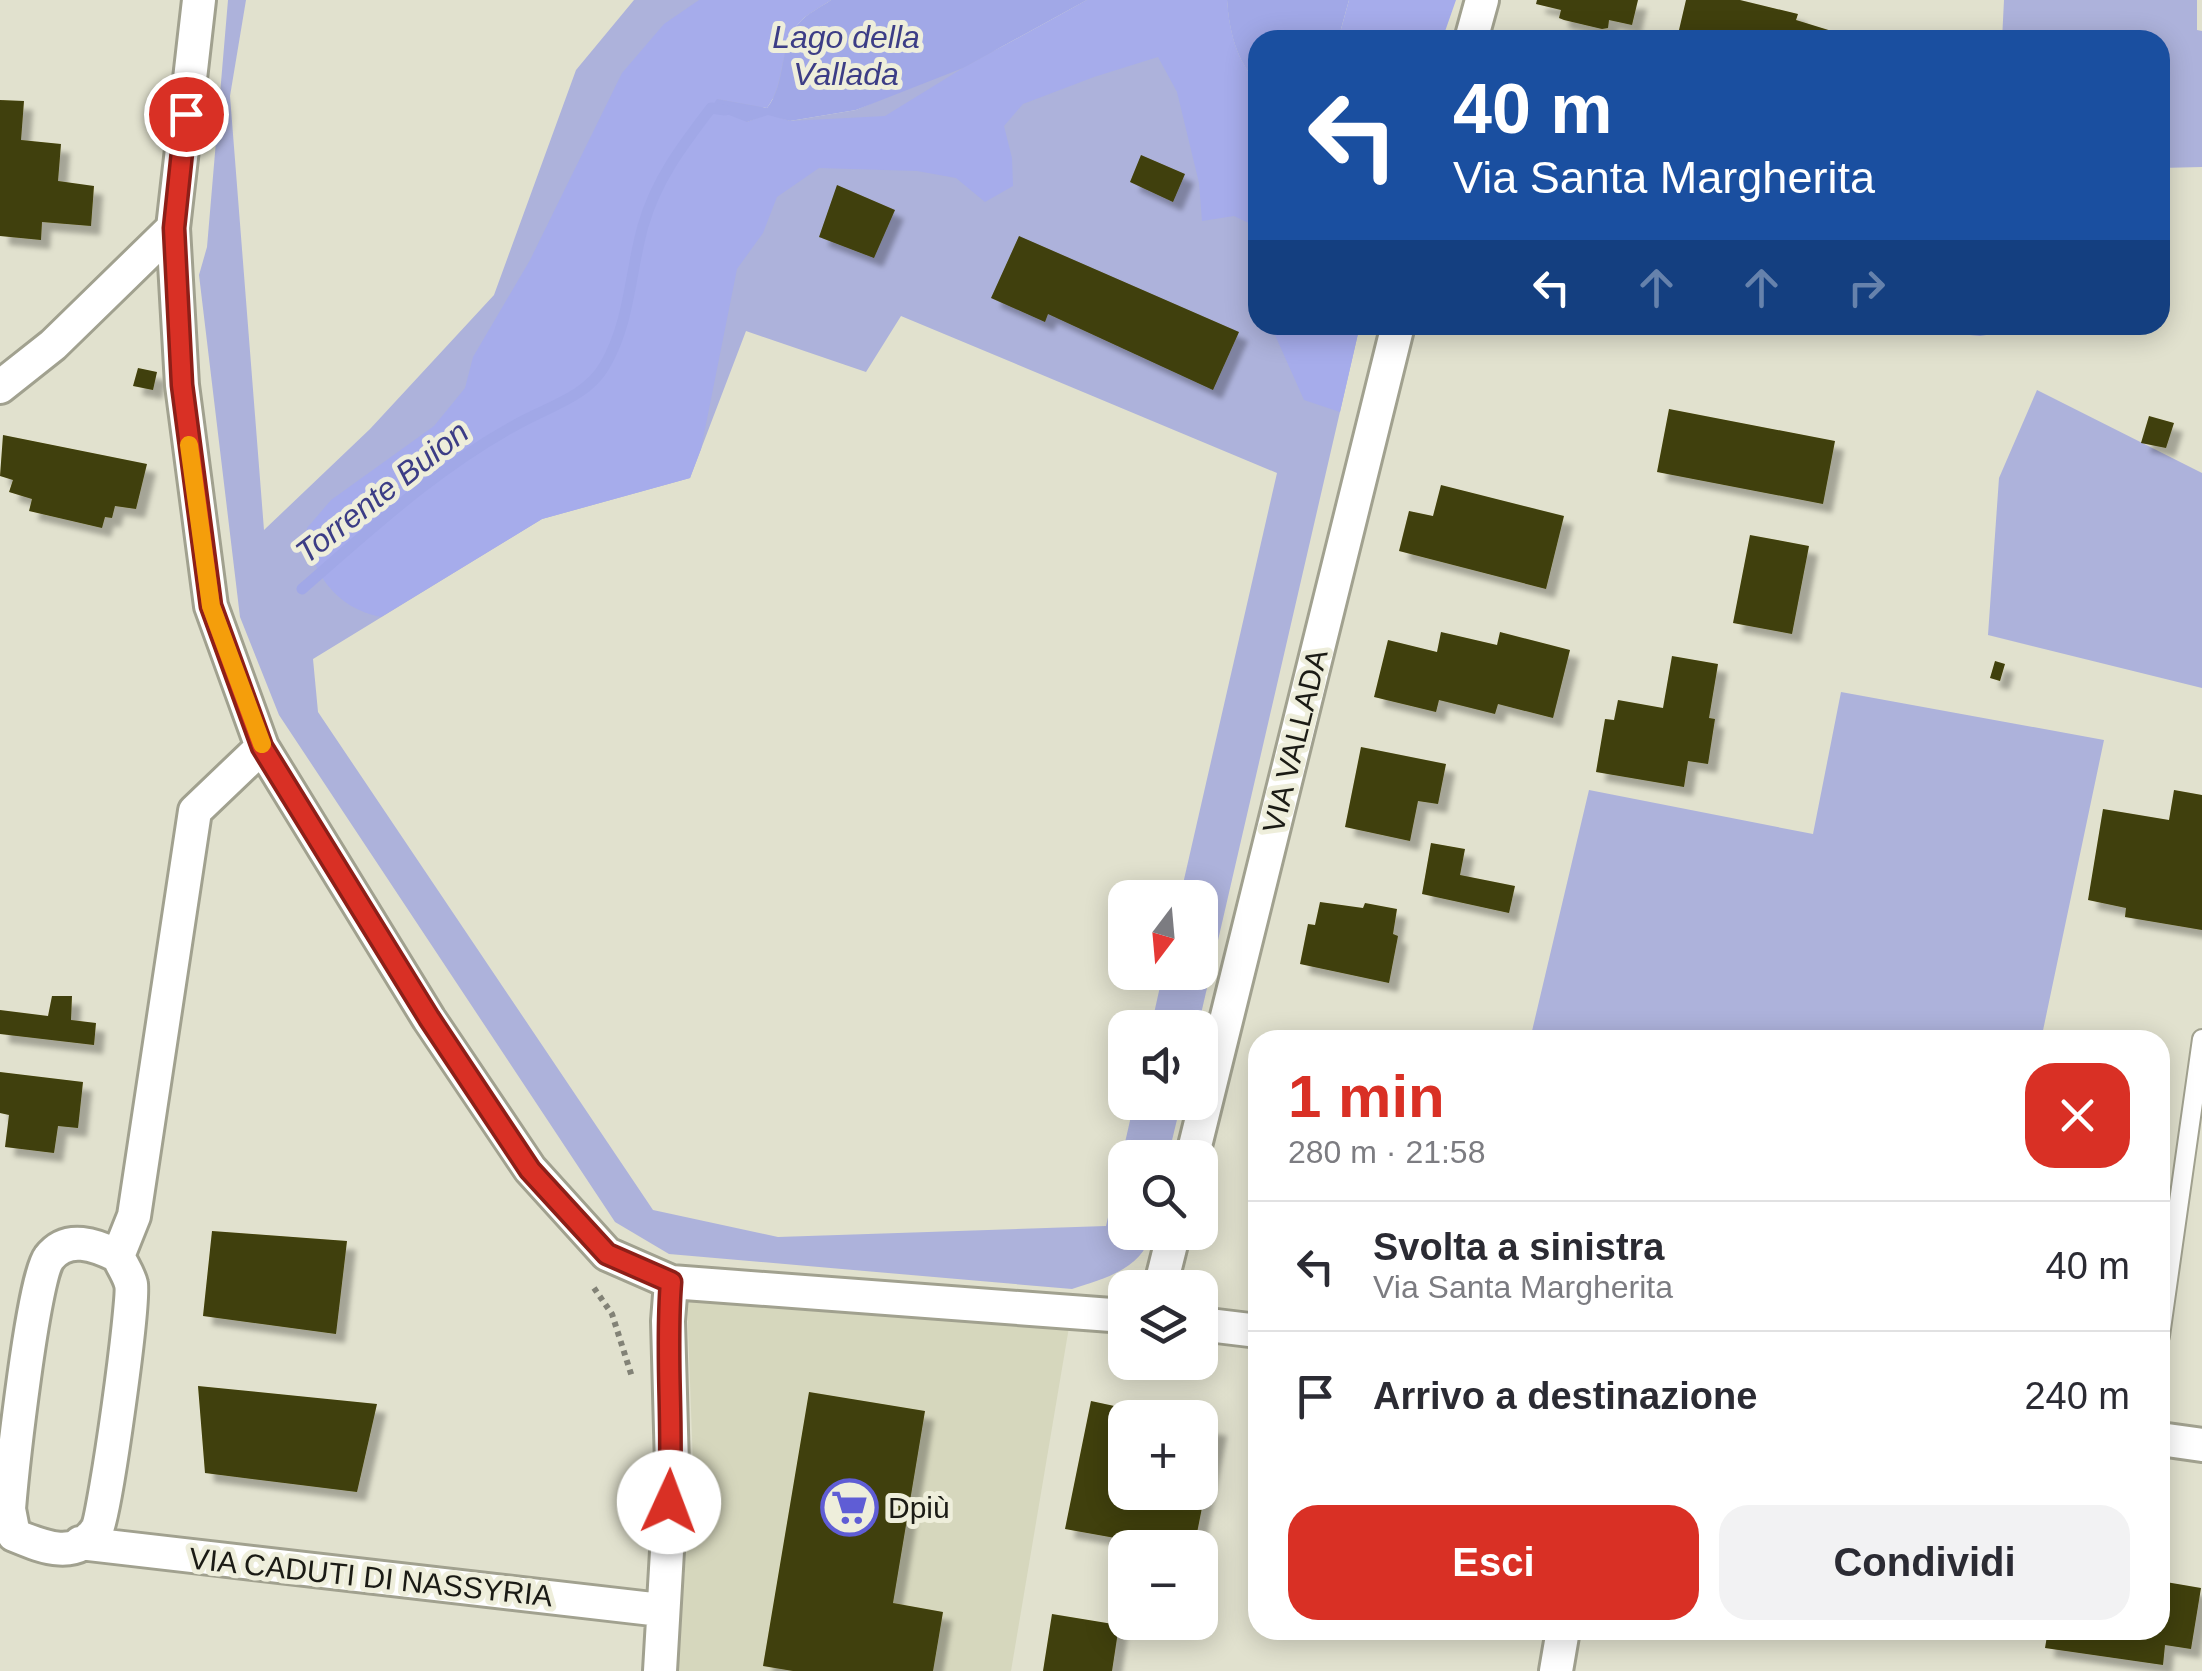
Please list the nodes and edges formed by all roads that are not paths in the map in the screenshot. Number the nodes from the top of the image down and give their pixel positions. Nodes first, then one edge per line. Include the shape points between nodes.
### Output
1 (200, 0) edge
2 (1482, 0) edge
3 (1474, 30) edge
4 (174, 228) junction
5 (1396, 335) edge
6 (0, 387) edge
7 (262, 747) junction
8 (2202, 1039) edge
9 (1196, 1140) edge
10 (118, 1256) junction
11 (2170, 1265) edge
12 (671, 1282) junction
13 (1108, 1315) edge
14 (1218, 1326) edge
15 (1248, 1330) edge
16 (2170, 1441) edge
17 (2202, 1445) edge
18 (80, 1543) junction
19 (661, 1610) junction
20 (1561, 1640) edge
21 (660, 1671) edge
22 (1556, 1671) edge

1 - 4 street
2 - 3 street
4 - 6 street
4 - 7 street via 182,385 211,606
5 - 9 street, VIA VALLADA
7 - 10 street via 195,810 134,1216
7 - 12 street via 530,1170 607,1254
8 - 11 lane
10 - 18 street via 132,1286 112,1450 97,1528
10 - 18 street, VIA CADUTI DI NASSYRIA via 95,1244 67,1244 48,1259 12,1474 14,1536 55,1551
12 - 13 street
12 - 19 street via 672,1466
14 - 15 street
16 - 17 street
18 - 19 street, VIA CADUTI DI NASSYRIA
19 - 21 street
20 - 22 street

